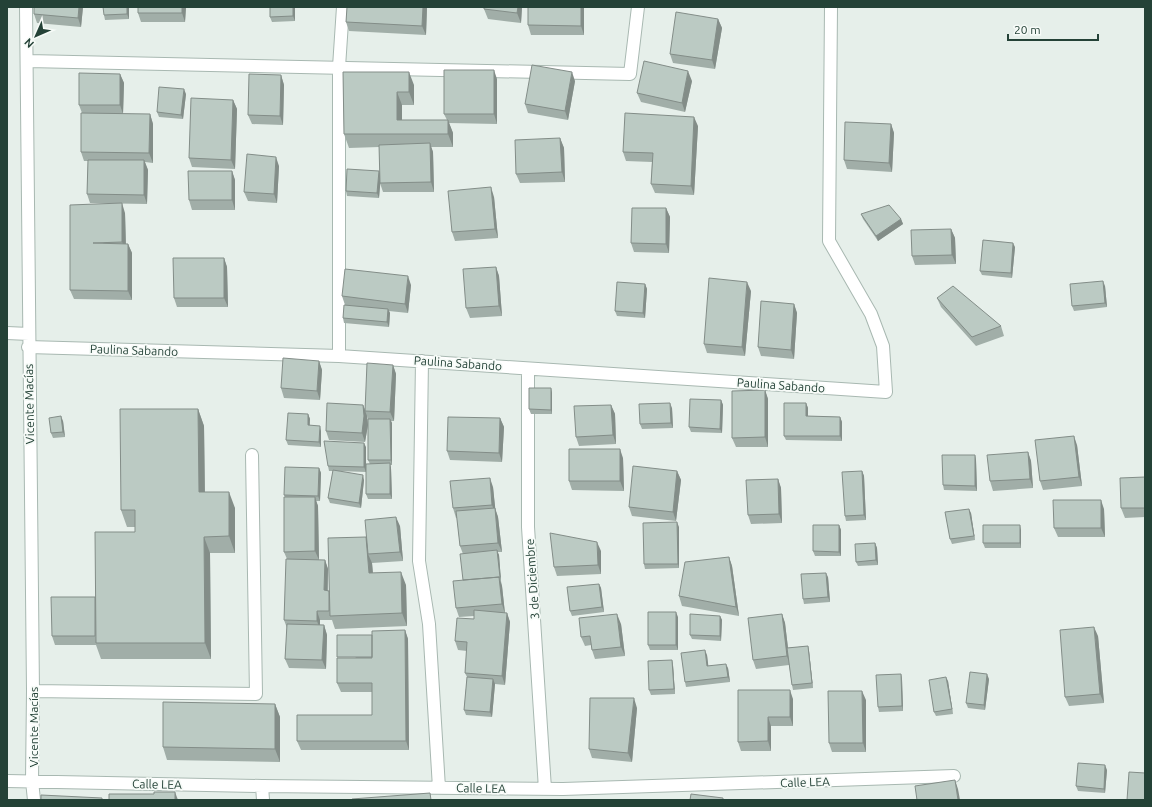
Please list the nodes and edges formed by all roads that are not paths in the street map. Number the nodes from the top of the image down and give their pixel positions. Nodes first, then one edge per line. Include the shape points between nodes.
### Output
1 (26, 7) edge
2 (343, 7) edge
3 (638, 7) edge
4 (831, 7) edge
5 (28, 61) junction
6 (339, 67) junction
7 (7, 333) edge
8 (30, 334) junction
9 (28, 347) junction
10 (339, 356) junction
11 (422, 361) junction
12 (528, 368) junction
13 (252, 455) dead end
14 (33, 691) junction
15 (954, 776) dead end
16 (7, 781) edge
17 (32, 781) junction
18 (262, 786) junction
19 (439, 788) junction
20 (545, 789) junction
21 (563, 794) edge
22 (34, 800) edge
23 (263, 800) edge

1 - 5 street, Vicente Macías
2 - 6 street
3 - 6 street via 630,74
4 - 12 street, Paulina Sabando via 829,241 871,314 883,346 886,392
5 - 6 street
5 - 8 street, Vicente Macías
6 - 10 street
7 - 8 street
8 - 9 street, Vicente Macías
9 - 10 street, Paulina Sabando
9 - 14 street, Vicente Macías
10 - 11 street, Paulina Sabando
11 - 12 street, Paulina Sabando
11 - 19 street via 419,561 429,624
12 - 20 street, 3 de Diciembre via 528,528
13 - 14 street via 256,694
14 - 17 street, Vicente Macías
15 - 21 street, Calle LEA
16 - 17 street, Calle LEA
17 - 18 street, Calle LEA
17 - 22 street, Vicente Macías
18 - 19 street, Calle LEA
18 - 23 street
19 - 20 street, Calle LEA
20 - 21 street, Calle LEA

